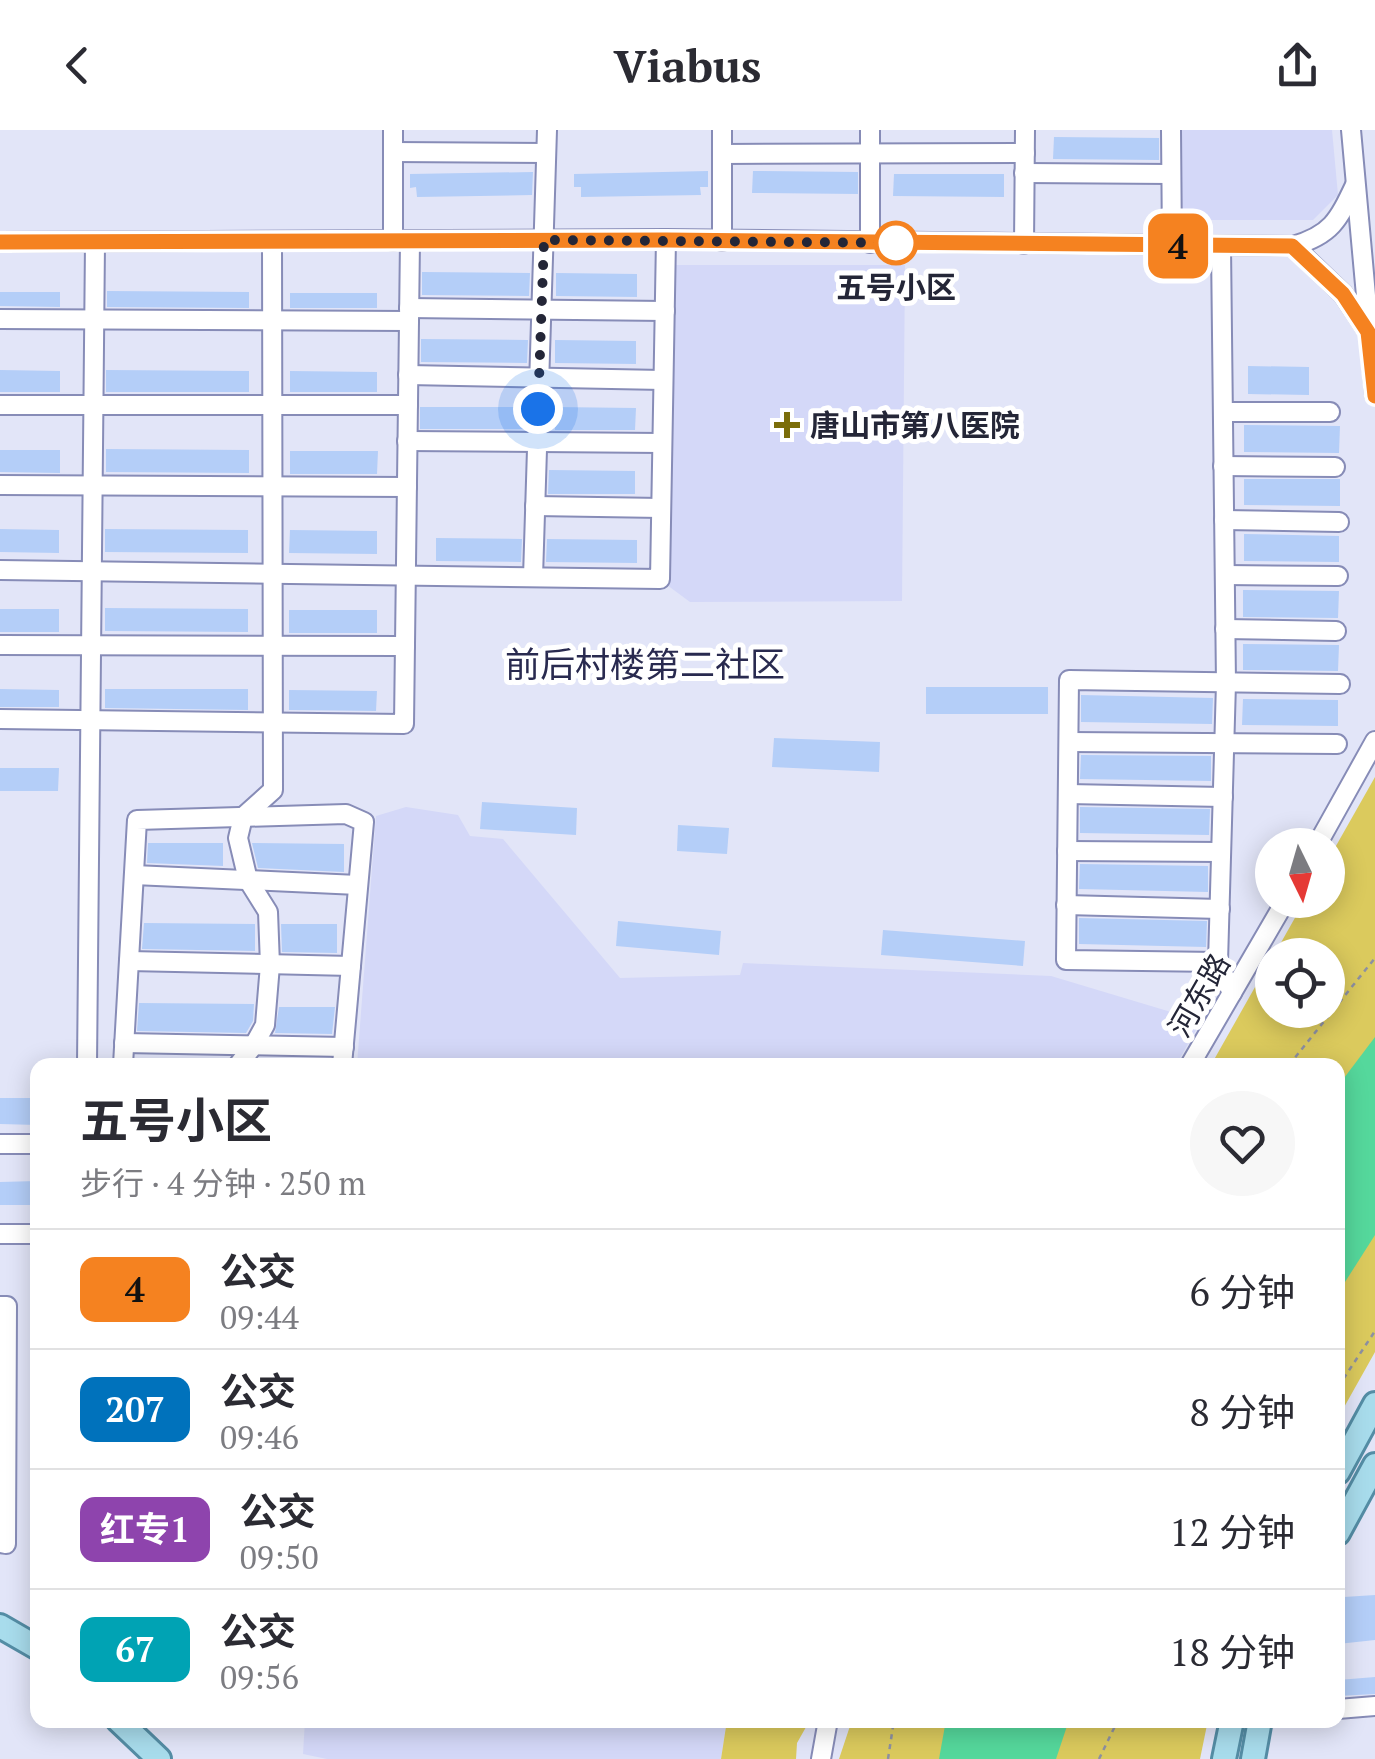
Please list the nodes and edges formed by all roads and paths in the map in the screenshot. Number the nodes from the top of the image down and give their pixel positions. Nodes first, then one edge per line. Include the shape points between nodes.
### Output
1 (393, 130) edge
2 (547, 130) edge
3 (722, 130) edge
4 (870, 130) edge
5 (1025, 130) edge
6 (1171, 130) edge
7 (1351, 130) edge
8 (393, 152) junction
9 (546, 152) junction
10 (1024, 152) junction
11 (722, 154) junction
12 (870, 154) junction
13 (1024, 173) junction
14 (1171, 174) junction
15 (1354, 185) junction
16 (544, 240) junction
17 (666, 240) junction
18 (401, 241) junction
19 (722, 241) junction
20 (0, 242) edge
21 (95, 242) junction
22 (272, 242) junction
23 (870, 243) junction
24 (1024, 244) junction
25 (1172, 246) junction
26 (1292, 246) junction
27 (1221, 247) junction
28 (542, 309) junction
29 (664, 311) junction
30 (409, 314) junction
31 (0, 319) edge
32 (94, 320) junction
33 (272, 320) junction
34 (1368, 332) junction
35 (408, 375) junction
36 (540, 377) junction
37 (663, 380) junction
38 (1375, 395) edge
39 (0, 405) edge
40 (94, 405) junction
41 (273, 405) junction
42 (408, 405) junction
43 (1223, 412) junction
44 (1330, 412) dead end
45 (538, 440) junction
46 (407, 441) junction
47 (662, 443) junction
48 (1223, 466) junction
49 (1335, 467) dead end
50 (0, 485) edge
51 (93, 486) junction
52 (273, 486) junction
53 (407, 487) junction
54 (535, 506) junction
55 (661, 508) junction
56 (1224, 520) junction
57 (1339, 522) dead end
58 (0, 570) edge
59 (92, 571) junction
60 (273, 573) junction
61 (406, 575) junction
62 (1224, 575) junction
63 (1338, 576) dead end
64 (533, 577) junction
65 (1225, 629) junction
66 (1336, 631) dead end
67 (0, 645) edge
68 (91, 645) junction
69 (273, 646) junction
70 (405, 646) junction
71 (1226, 683) junction
72 (1340, 684) dead end
73 (0, 719) edge
74 (90, 720) junction
75 (273, 722) junction
76 (1375, 741) edge
77 (1069, 742) junction
78 (1224, 743) junction
79 (1337, 744) dead end
80 (1068, 794) junction
81 (1223, 797) junction
82 (243, 816) junction
83 (1326, 828) edge
84 (1067, 851) junction
85 (1221, 852) junction
86 (134, 875) junction
87 (248, 880) junction
88 (358, 885) junction
89 (1066, 905) junction
90 (1220, 909) junction
91 (1275, 918) edge
92 (1375, 958) edge
93 (129, 961) junction
94 (1218, 962) junction
95 (270, 964) junction
96 (351, 966) junction
97 (1232, 992) junction
98 (124, 1043) junction
99 (254, 1045) junction
100 (343, 1056) edge
101 (87, 1058) edge
102 (123, 1058) edge
103 (244, 1058) edge
104 (1194, 1058) edge
105 (1295, 1058) edge
106 (0, 1144) edge
107 (30, 1144) edge
108 (0, 1234) edge
109 (30, 1234) edge
110 (0, 1306) edge
111 (1375, 1331) edge
112 (4, 1366) edge
113 (1345, 1376) edge
114 (1375, 1404) edge
115 (3, 1420) edge
116 (1345, 1459) edge
117 (1372, 1478) edge
118 (3, 1480) edge
119 (1345, 1522) edge
120 (0, 1544) edge
121 (0, 1626) edge
122 (30, 1643) edge
123 (1375, 1706) edge
124 (1345, 1709) edge
125 (126, 1728) edge
126 (826, 1728) edge
127 (893, 1728) edge
128 (1114, 1728) edge
129 (1230, 1728) edge
130 (1258, 1728) edge
131 (158, 1759) edge
132 (820, 1759) edge
133 (888, 1759) edge
134 (1099, 1759) edge
135 (1224, 1759) edge
136 (1252, 1759) edge

1 - 8 street
2 - 9 street
3 - 11 street
4 - 12 street
5 - 10 street
6 - 14 street
7 - 15 street
8 - 9 street
8 - 18 street
9 - 16 street
10 - 12 street
10 - 13 street
11 - 12 street
11 - 19 street
12 - 23 street
13 - 14 street
13 - 24 street
14 - 25 street
15 - 26 street via 1320,238
15 - 34 street
16 - 17 street
16 - 18 street
16 - 28 street
17 - 19 street
17 - 29 street
18 - 22 street
18 - 30 street
19 - 23 street
20 - 21 street
21 - 22 street
21 - 32 street
22 - 33 street
23 - 24 street
24 - 25 street
25 - 27 street
26 - 27 street
26 - 34 street via 1343,294
27 - 43 street
28 - 29 street
28 - 30 street
28 - 36 street
29 - 37 street
30 - 33 street
30 - 35 street
31 - 32 street
32 - 33 street
32 - 40 street
33 - 41 street
34 - 38 street
35 - 36 street
35 - 42 street
36 - 37 street
36 - 45 street
37 - 47 street
39 - 40 street
40 - 41 street
40 - 51 street
41 - 42 street
41 - 52 street
42 - 46 street
43 - 44 street
43 - 48 street
45 - 46 street
45 - 47 street
45 - 54 street
46 - 53 street
47 - 55 street
48 - 49 street
48 - 56 street
50 - 51 street
51 - 52 street
51 - 59 street
52 - 53 street
52 - 60 street
53 - 61 street
54 - 55 street
54 - 64 street
55 - 64 street via 660,580
56 - 57 street
56 - 62 street
58 - 59 street
59 - 60 street
59 - 68 street
60 - 61 street
60 - 69 street
61 - 64 street
61 - 70 street
62 - 63 street
62 - 65 street
65 - 66 street
65 - 71 street
67 - 68 street
68 - 69 street
68 - 74 street
69 - 70 street
69 - 75 street
70 - 75 street via 404,724
71 - 72 street
71 - 77 street via 1070,680
71 - 78 street
73 - 74 street
74 - 75 street
74 - 101 street
75 - 82 street via 274,790
76 - 83 street
77 - 78 street
77 - 80 street
78 - 79 street
78 - 81 street
80 - 81 street
80 - 84 street
81 - 85 street
82 - 86 street via 137,820
82 - 87 street via 238,838
82 - 88 street via 346,814 364,822
84 - 85 street
84 - 89 street
85 - 90 street
86 - 87 street
86 - 93 street
87 - 88 street
87 - 95 street via 268,912
88 - 96 street
89 - 90 street
89 - 94 street via 1066,960
90 - 94 street
91 - 97 street, 河东路
92 - 105 path
93 - 95 street
93 - 98 street
94 - 97 street
95 - 96 street
95 - 99 street via 265,1025
96 - 100 street
97 - 104 street, 河东路
98 - 99 street
98 - 102 street
99 - 100 street
99 - 103 street
106 - 107 street
108 - 109 street
110 - 112 street via 8,1306
111 - 113 path
112 - 115 street
114 - 116 main road
115 - 118 street
117 - 119 main road
118 - 120 street via 6,1544
121 - 122 main road
123 - 124 street
125 - 131 main road
126 - 132 street
127 - 133 path
128 - 134 path
129 - 135 main road
130 - 136 main road

